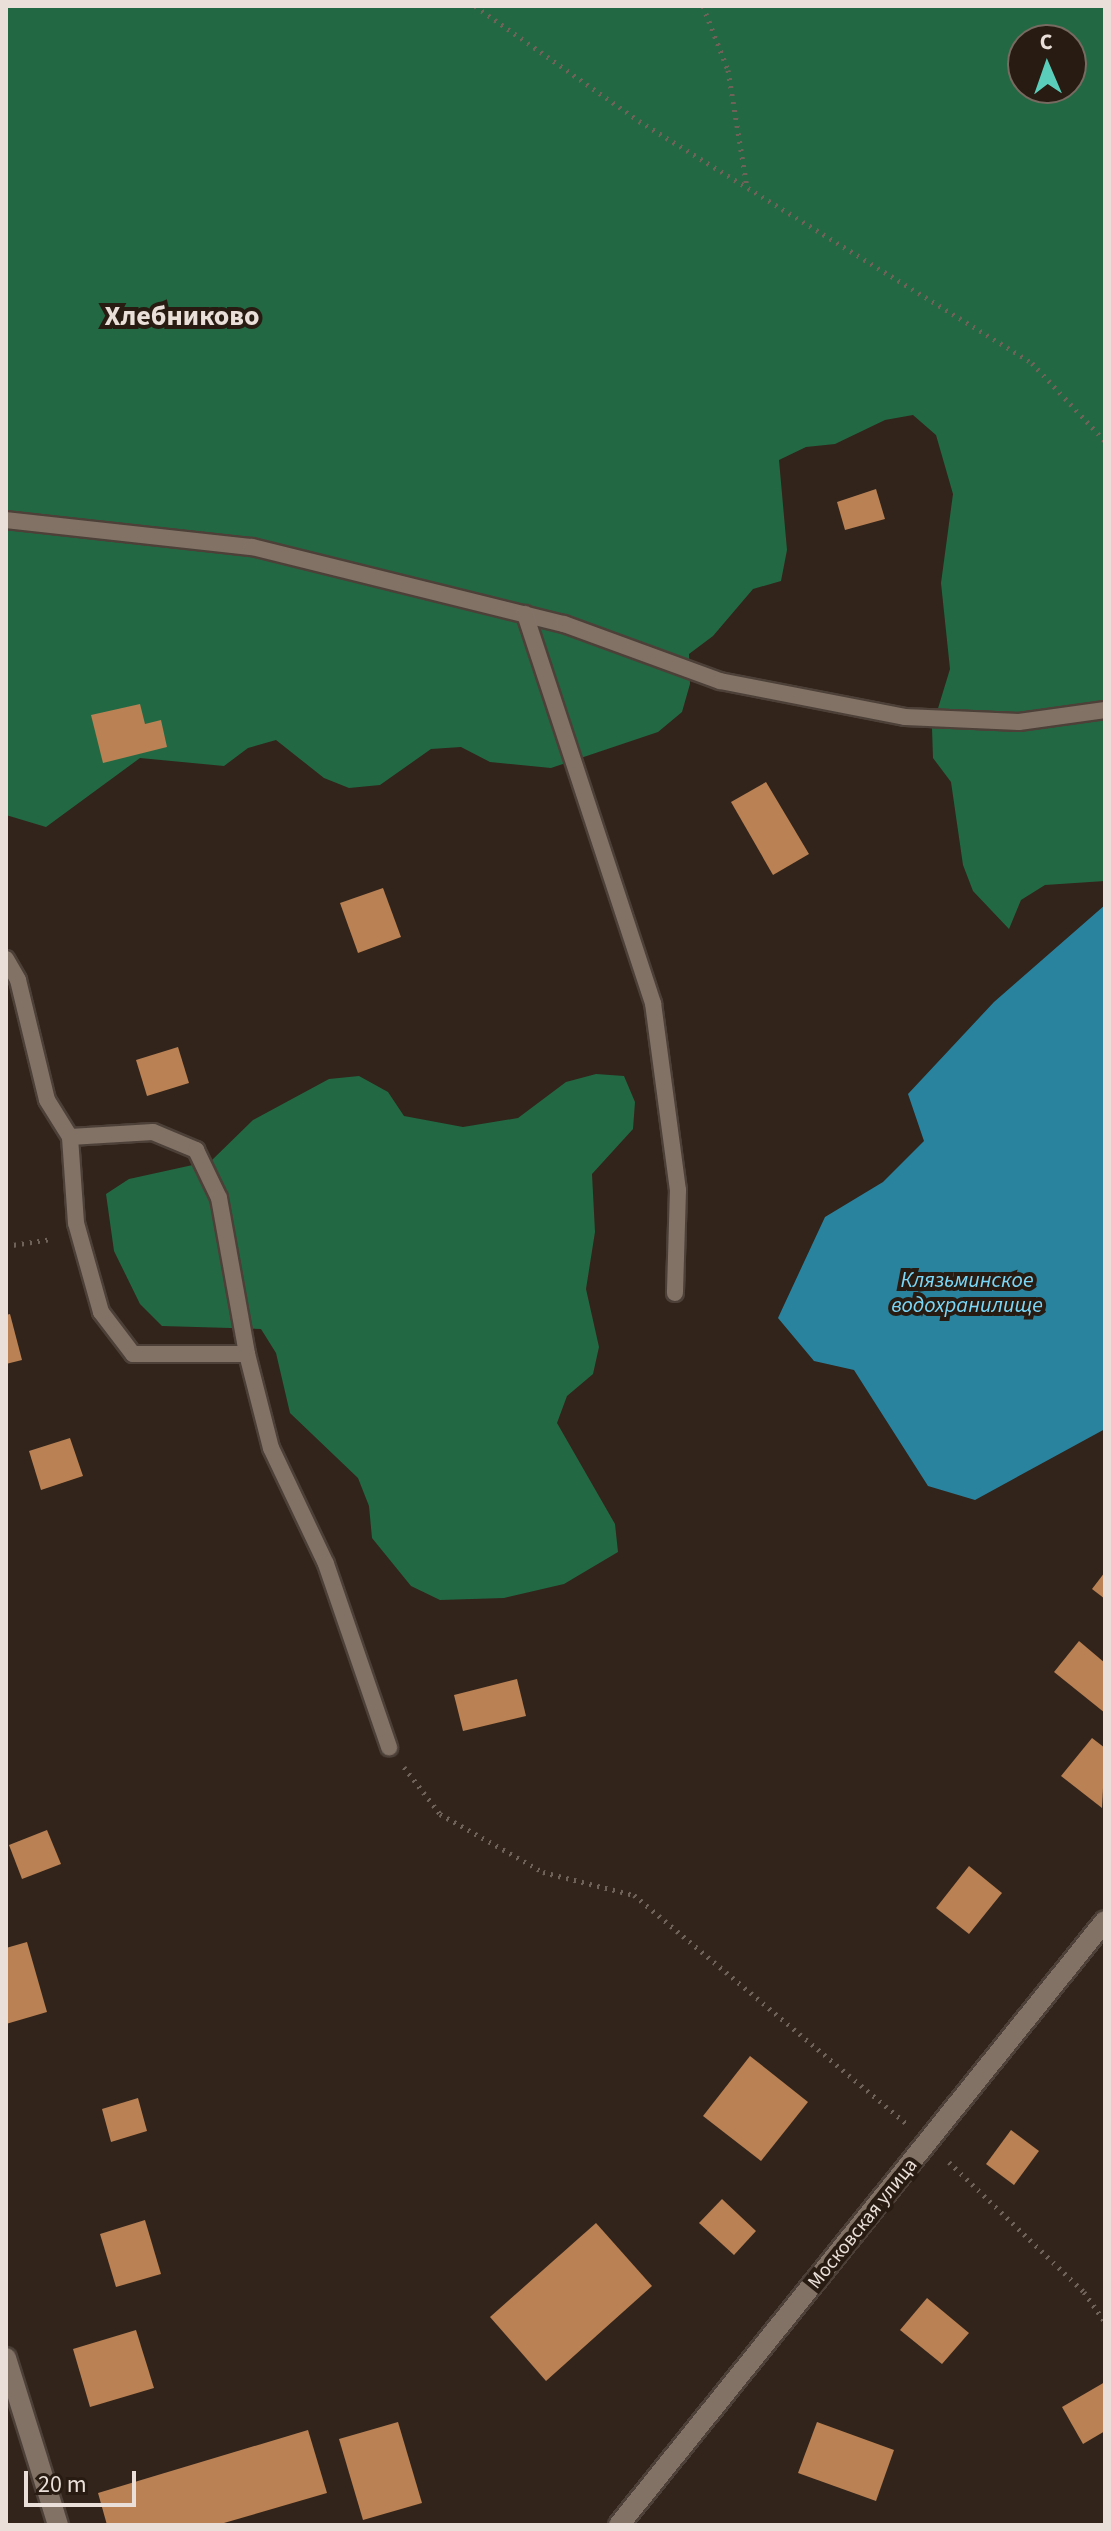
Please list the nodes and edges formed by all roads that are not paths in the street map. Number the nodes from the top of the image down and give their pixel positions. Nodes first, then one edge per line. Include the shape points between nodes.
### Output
1 (6, 520) edge
2 (525, 614) junction
3 (1105, 710) edge
4 (6, 959) edge
5 (70, 1137) junction
6 (675, 1293) dead end
7 (247, 1354) junction
8 (389, 1747) road end
9 (1105, 1921) edge
10 (6, 2358) edge
11 (58, 2525) edge
12 (619, 2525) edge

1 - 2 lane via 252,547
2 - 3 lane via 720,681 905,717 1019,722
2 - 6 lane via 653,1003 678,1190
4 - 5 lane via 18,980 47,1100
5 - 7 lane via 153,1132 196,1150 219,1198
5 - 7 lane via 79,1235 101,1312 133,1354
7 - 8 lane via 271,1448 326,1564
9 - 12 street, Московская улица
10 - 11 street

